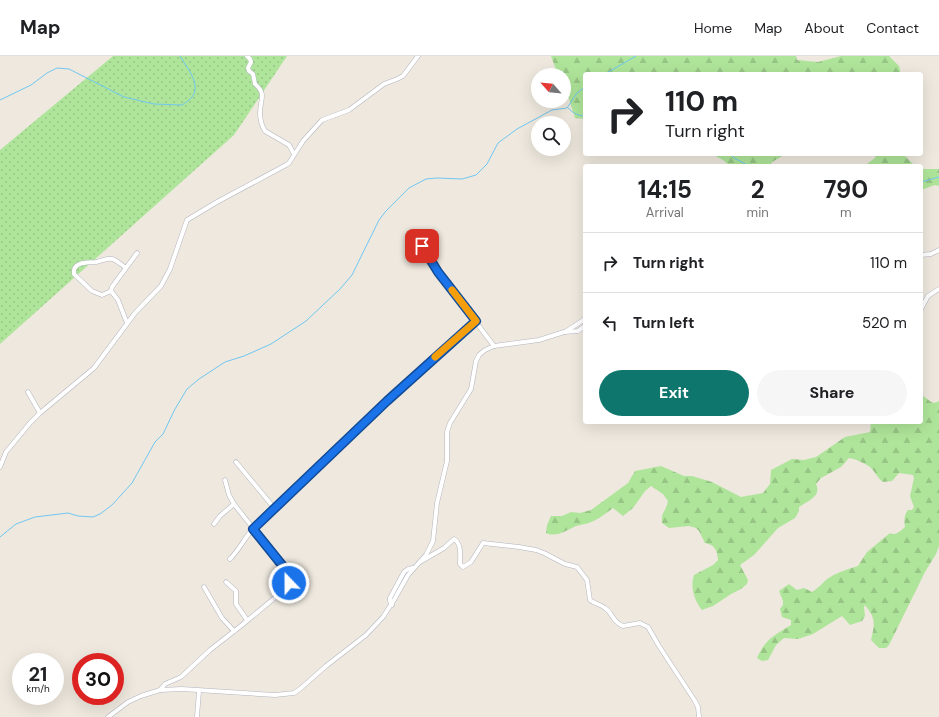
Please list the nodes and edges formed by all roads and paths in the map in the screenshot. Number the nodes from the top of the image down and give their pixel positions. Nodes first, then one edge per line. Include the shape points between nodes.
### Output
1 (247, 56) edge
2 (418, 56) edge
3 (294, 154) junction
4 (422, 246) dead end
5 (939, 250) edge
6 (137, 253) dead end
7 (923, 255) edge
8 (125, 267) junction
9 (939, 289) edge
10 (111, 291) junction
11 (923, 305) edge
12 (583, 320) edge
13 (476, 321) junction
14 (127, 323) junction
15 (583, 327) edge
16 (564, 332) junction
17 (494, 346) junction
18 (28, 392) dead end
19 (40, 413) junction
20 (2, 455) edge
21 (236, 462) dead end
22 (0, 467) edge
23 (225, 480) dead end
24 (234, 504) junction
25 (275, 509) junction
26 (214, 524) dead end
27 (253, 529) junction
28 (230, 559) dead end
29 (418, 562) junction
30 (226, 582) dead end
31 (204, 587) dead end
32 (247, 620) junction
33 (234, 631) junction
34 (160, 690) junction
35 (199, 691) junction
36 (108, 717) edge
37 (197, 717) edge
38 (699, 717) edge

1 - 3 street via 251,62 249,72 253,74 255,84 263,95 260,117 265,131 289,145
2 - 3 street via 403,76 384,84 349,110 322,120
3 - 14 street via 286,165 187,220 167,277
4 - 13 street via 438,272
5 - 7 street
6 - 8 street
8 - 10 street
8 - 10 street via 110,259 81,263 74,268 74,274 92,291 102,295
9 - 11 street via 928,296
10 - 14 street via 118,300
12 - 16 street
13 - 17 street
13 - 25 street via 382,406
14 - 19 street via 94,368
15 - 16 street via 578,331
16 - 17 street via 539,340
17 - 29 street via 485,350 478,358 471,389 450,423 447,432 447,461 437,503 433,541 426,555
18 - 19 street
19 - 20 street
20 - 22 street
21 - 25 street
23 - 24 street
24 - 26 street
24 - 27 street
25 - 27 street
27 - 28 street
27 - 32 street via 290,575 290,579 283,591
29 - 35 street via 384,617 366,635 294,693
29 - 38 street via 444,548 454,539 460,546 460,564 463,567 471,562 483,543 536,550 577,567 587,580 590,600 605,608 614,620 623,626 640,623 648,627 695,701
30 - 32 street via 236,591 236,604
31 - 33 street via 222,618
32 - 33 street
33 - 34 street via 181,677 165,684
34 - 35 street
34 - 36 street via 128,702
35 - 37 street

